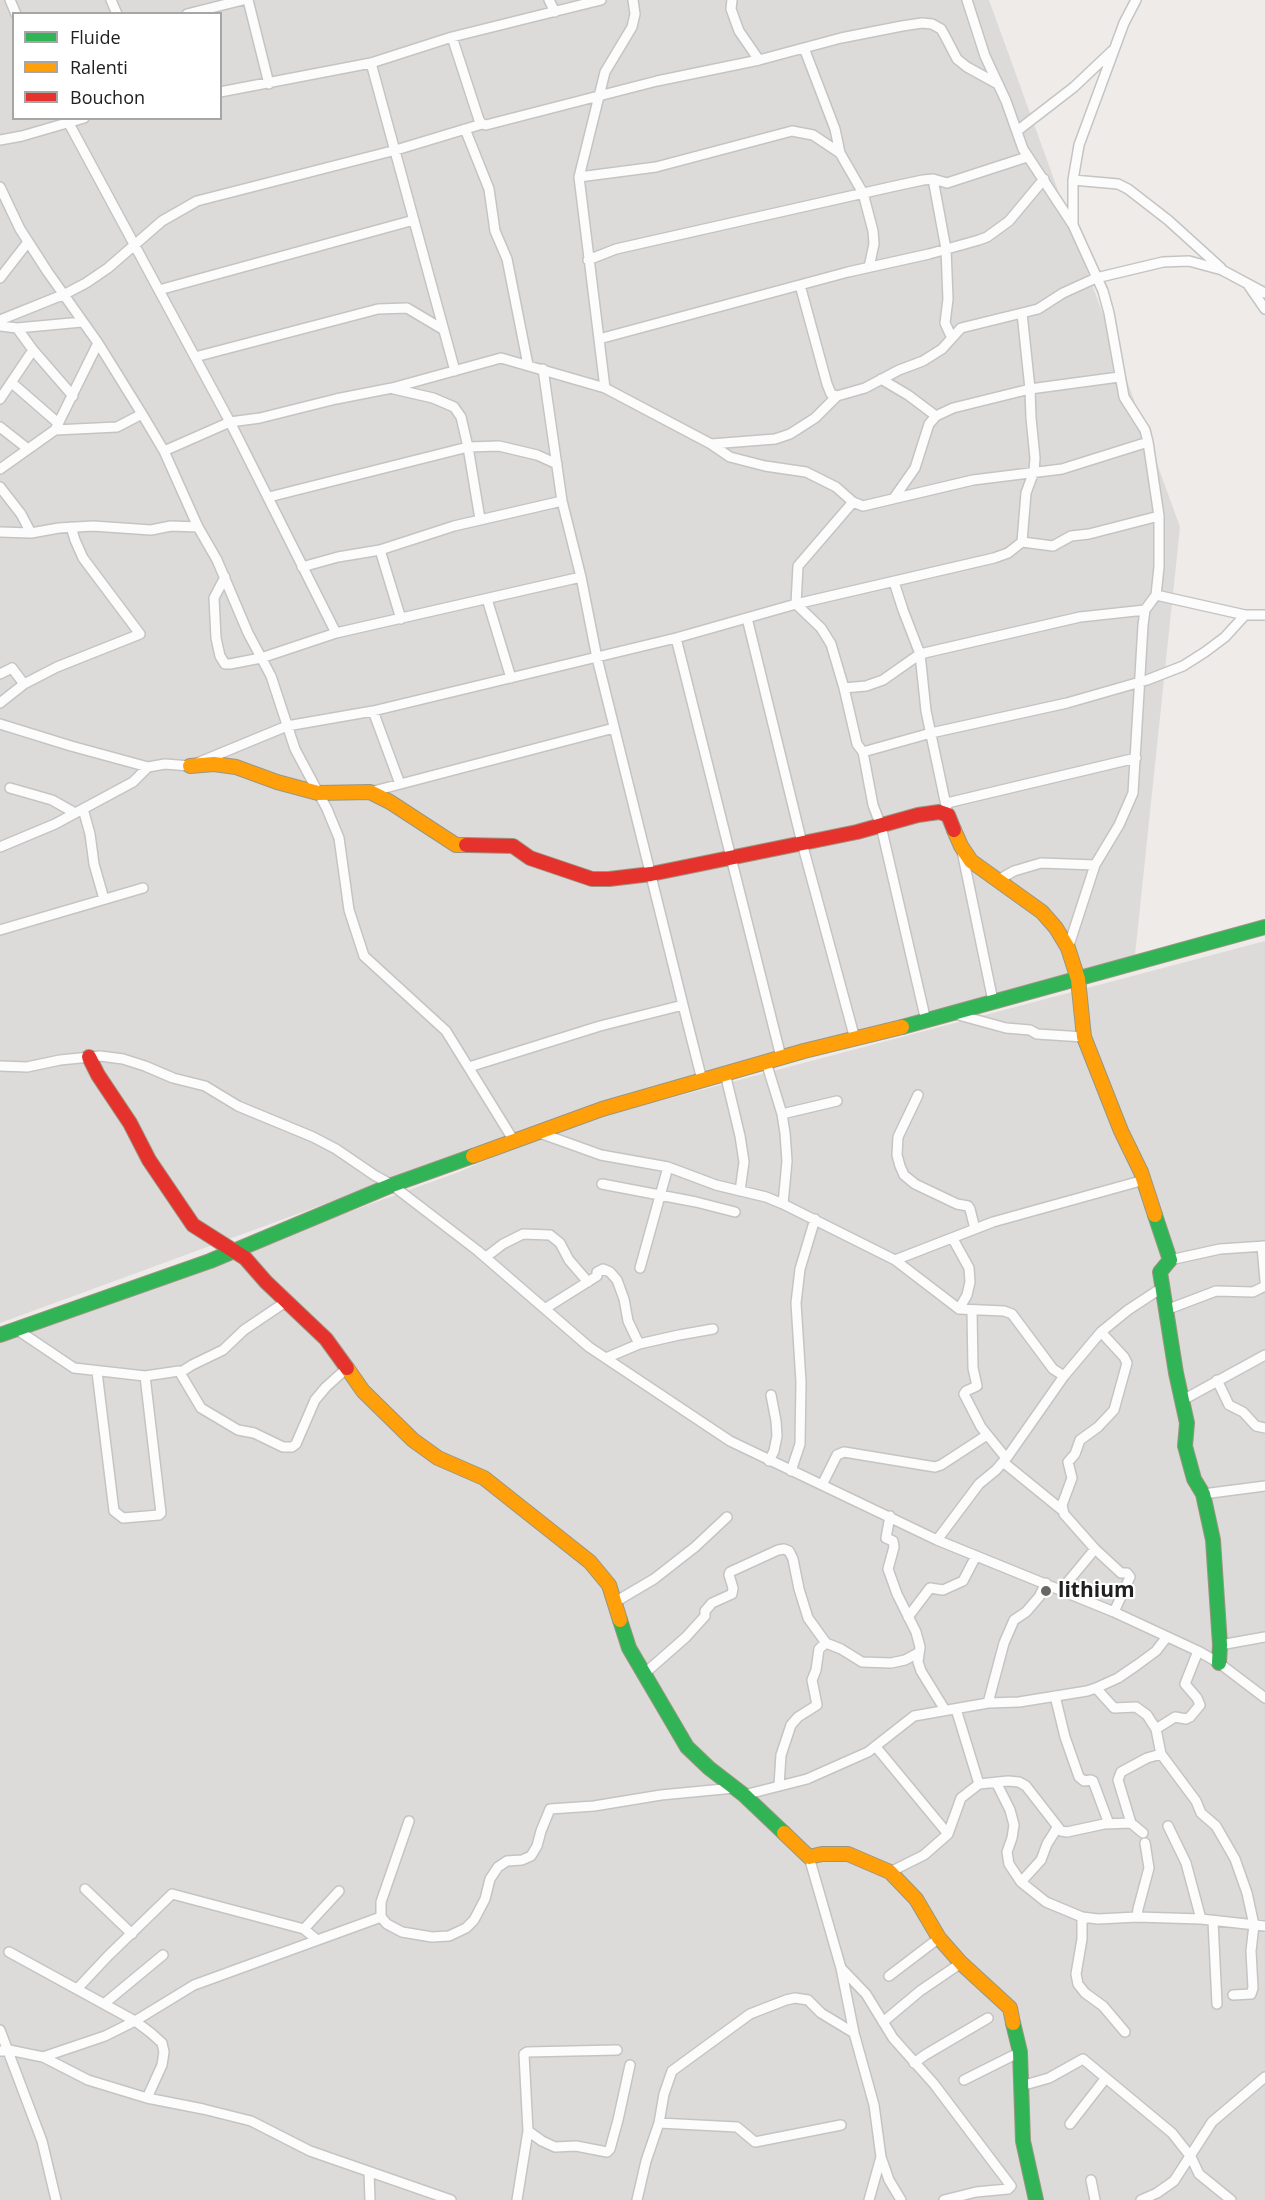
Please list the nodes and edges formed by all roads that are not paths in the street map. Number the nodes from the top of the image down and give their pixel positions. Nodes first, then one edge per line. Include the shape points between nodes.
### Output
1 (243, 0) edge
2 (248, 0) edge
3 (549, 0) edge
4 (601, 0) edge
5 (633, 0) edge
6 (732, 0) edge
7 (967, 0) edge
8 (1136, 0) edge
9 (195, 12) edge
10 (555, 12) junction
11 (452, 37) junction
12 (804, 48) junction
13 (1114, 50) junction
14 (759, 60) junction
15 (371, 63) junction
16 (996, 83) junction
17 (268, 84) junction
18 (222, 92) edge
19 (600, 96) junction
20 (67, 121) edge
21 (482, 124) junction
22 (465, 129) junction
23 (1017, 130) junction
24 (0, 140) edge
25 (396, 150) junction
26 (840, 153) junction
27 (1027, 157) junction
28 (579, 177) junction
29 (933, 179) junction
30 (1044, 179) junction
31 (1073, 180) junction
32 (0, 187) edge
33 (863, 193) junction
34 (414, 220) junction
35 (1073, 225) junction
36 (28, 242) junction
37 (134, 244) junction
38 (946, 249) junction
39 (1, 260) edge
40 (588, 260) junction
41 (10, 266) junction
42 (869, 267) junction
43 (1222, 270) junction
44 (0, 278) edge
45 (1096, 279) junction
46 (1247, 284) junction
47 (800, 285) junction
48 (159, 290) junction
49 (1265, 293) edge
50 (65, 294) junction
51 (1265, 309) edge
52 (1022, 313) junction
53 (0, 320) edge
54 (82, 322) junction
55 (0, 326) edge
56 (17, 328) junction
57 (444, 330) junction
58 (951, 336) junction
59 (599, 339) junction
60 (99, 343) junction
61 (33, 350) junction
62 (195, 357) junction
63 (528, 365) junction
64 (543, 369) junction
65 (455, 371) junction
66 (1119, 377) junction
67 (881, 380) junction
68 (12, 383) junction
69 (392, 388) junction
70 (605, 388) junction
71 (1030, 389) junction
72 (73, 396) junction
73 (837, 396) junction
74 (0, 399) edge
75 (142, 414) junction
76 (936, 416) junction
77 (230, 422) junction
78 (56, 426) junction
79 (0, 427) edge
80 (1148, 442) junction
81 (711, 444) junction
82 (468, 447) junction
83 (28, 449) junction
84 (164, 451) junction
85 (557, 464) junction
86 (0, 469) edge
87 (1034, 471) junction
88 (0, 487) edge
89 (269, 497) junction
90 (894, 498) junction
91 (562, 501) junction
92 (853, 502) junction
93 (1159, 516) junction
94 (480, 519) junction
95 (72, 527) junction
96 (198, 527) junction
97 (0, 532) edge
98 (31, 533) junction
99 (1022, 542) junction
100 (380, 550) junction
101 (302, 567) junction
102 (225, 577) junction
103 (581, 577) junction
104 (894, 582) junction
105 (1156, 595) junction
106 (487, 599) junction
107 (796, 604) junction
108 (1145, 610) junction
109 (1245, 615) junction
110 (1265, 615) edge
111 (747, 618) junction
112 (400, 620) junction
113 (336, 633) junction
114 (676, 638) junction
115 (920, 654) junction
116 (261, 658) junction
117 (597, 658) junction
118 (0, 673) edge
119 (511, 678) junction
120 (1139, 682) junction
121 (24, 684) junction
122 (844, 687) junction
123 (0, 703) edge
124 (373, 711) junction
125 (0, 724) edge
126 (287, 726) junction
127 (614, 728) junction
128 (931, 733) junction
129 (863, 752) junction
130 (1136, 758) junction
131 (190, 766) junction
132 (148, 767) junction
133 (400, 784) junction
134 (10, 788) dead end
135 (370, 792) junction
136 (318, 793) junction
137 (947, 809) junction
138 (79, 811) junction
139 (881, 826) junction
140 (802, 843) junction
141 (961, 846) junction
142 (0, 847) edge
143 (730, 858) junction
144 (1095, 865) junction
145 (651, 874) junction
146 (998, 880) junction
147 (143, 888) dead end
148 (104, 898) junction
149 (1265, 927) edge
150 (0, 930) edge
151 (1068, 948) junction
152 (1078, 979) junction
153 (993, 1001) junction
154 (683, 1005) junction
155 (952, 1014) junction
156 (926, 1021) junction
157 (1084, 1037) junction
158 (855, 1040) junction
159 (89, 1057) junction
160 (781, 1058) junction
161 (766, 1062) junction
162 (0, 1066) edge
163 (469, 1067) junction
164 (725, 1073) junction
165 (702, 1080) junction
166 (918, 1095) dead end
167 (837, 1101) dead end
168 (782, 1114) junction
169 (537, 1132) junction
170 (514, 1141) junction
171 (668, 1167) junction
172 (1144, 1180) junction
173 (602, 1184) dead end
174 (392, 1185) junction
175 (740, 1191) junction
176 (661, 1195) junction
177 (783, 1204) junction
178 (735, 1212) dead end
179 (814, 1219) junction
180 (975, 1229) junction
181 (952, 1239) junction
182 (1264, 1246) edge
183 (236, 1251) junction
184 (486, 1257) junction
185 (895, 1260) junction
186 (1170, 1260) junction
187 (640, 1268) dead end
188 (1265, 1281) edge
189 (588, 1282) junction
190 (1265, 1286) edge
191 (1163, 1287) junction
192 (286, 1301) junction
193 (546, 1308) junction
194 (959, 1309) junction
195 (1166, 1310) junction
196 (972, 1311) junction
197 (16, 1329) junction
198 (713, 1329) dead end
199 (1101, 1332) junction
200 (0, 1335) edge
201 (639, 1344) junction
202 (1265, 1355) edge
203 (606, 1358) junction
204 (347, 1368) junction
205 (97, 1372) junction
206 (181, 1372) junction
207 (145, 1376) junction
208 (1064, 1376) junction
209 (1217, 1380) junction
210 (771, 1395) dead end
211 (1181, 1401) junction
212 (1265, 1428) edge
213 (987, 1435) junction
214 (1005, 1460) junction
215 (769, 1461) junction
216 (791, 1471) junction
217 (822, 1485) junction
218 (1265, 1486) edge
219 (1203, 1494) junction
220 (1062, 1510) junction
221 (890, 1516) junction
222 (727, 1517) dead end
223 (937, 1540) junction
224 (1095, 1549) junction
225 (976, 1556) junction
226 (1046, 1583) junction
227 (1061, 1590) junction
228 (615, 1602) junction
229 (1114, 1612) junction
230 (908, 1617) junction
231 (1265, 1637) edge
232 (1166, 1638) junction
233 (826, 1643) junction
234 (1220, 1645) junction
235 (1198, 1651) junction
236 (918, 1653) junction
237 (1220, 1663) junction
238 (645, 1673) junction
239 (1096, 1688) junction
240 (1055, 1695) junction
241 (1265, 1698) edge
242 (988, 1703) junction
243 (956, 1709) junction
244 (945, 1710) junction
245 (1156, 1729) junction
246 (876, 1747) junction
247 (1161, 1754) junction
248 (996, 1782) junction
249 (979, 1784) junction
250 (779, 1785) junction
251 (739, 1792) junction
252 (409, 1821) dead end
253 (1131, 1823) junction
254 (1109, 1824) junction
255 (1168, 1826) dead end
256 (1057, 1828) junction
257 (1143, 1833) dead end
258 (948, 1834) junction
259 (1144, 1843) dead end
260 (809, 1857) junction
261 (890, 1872) junction
262 (1021, 1882) junction
263 (85, 1889) dead end
264 (339, 1892) dead end
265 (381, 1917) junction
266 (1082, 1917) junction
267 (1137, 1917) junction
268 (1201, 1919) junction
269 (1213, 1921) junction
270 (1254, 1925) junction
271 (1265, 1926) edge
272 (304, 1929) junction
273 (132, 1934) junction
274 (939, 1938) junction
275 (317, 1940) junction
276 (9, 1952) dead end
277 (163, 1955) dead end
278 (961, 1964) junction
279 (841, 1968) junction
280 (889, 1976) dead end
281 (77, 1989) junction
282 (1233, 1995) dead end
283 (105, 2003) junction
284 (1217, 2004) dead end
285 (988, 2018) dead end
286 (135, 2021) junction
287 (883, 2022) junction
288 (0, 2030) edge
289 (1125, 2032) dead end
290 (854, 2033) junction
291 (5, 2050) edge
292 (617, 2050) dead end
293 (1020, 2052) junction
294 (43, 2057) junction
295 (914, 2063) junction
296 (630, 2065) dead end
297 (1265, 2077) edge
298 (1105, 2079) junction
299 (964, 2080) dead end
300 (1021, 2086) junction
301 (147, 2098) junction
302 (659, 2123) junction
303 (1070, 2124) dead end
304 (841, 2126) dead end
305 (528, 2131) junction
306 (881, 2157) junction
307 (1191, 2157) junction
308 (369, 2172) junction
309 (1091, 2180) dead end
310 (998, 2196) edge
311 (56, 2200) edge
312 (370, 2200) edge
313 (451, 2200) edge
314 (516, 2200) edge
315 (637, 2200) edge
316 (869, 2200) edge
317 (902, 2200) edge
318 (944, 2200) edge
319 (1036, 2200) edge
320 (1095, 2200) edge
321 (1141, 2200) edge
322 (1231, 2200) edge

1 - 9 street
2 - 17 street
3 - 10 street
4 - 10 street
5 - 19 street via 632,27 605,72
6 - 14 street via 739,31
7 - 16 street
8 - 13 street
10 - 11 street
11 - 15 street
11 - 21 street
12 - 14 street
12 - 16 street via 902,26 932,24 941,29 957,59
12 - 26 street via 835,129
13 - 23 street via 1074,87
13 - 31 street via 1079,145
14 - 19 street
15 - 17 street
15 - 25 street
16 - 23 street
17 - 18 street
19 - 21 street via 517,119
19 - 28 street
20 - 24 street
20 - 37 street
21 - 22 street
22 - 25 street
22 - 63 street via 489,189 495,231 507,259
23 - 27 street
25 - 34 street
25 - 37 street via 197,201 162,221
26 - 28 street via 813,135 792,130 656,167
26 - 33 street
27 - 29 street via 947,183
27 - 30 street
28 - 40 street
29 - 33 street
29 - 38 street
30 - 35 street
30 - 38 street via 1010,221 987,237
31 - 35 street
31 - 43 street via 1118,184 1128,189
32 - 36 street
33 - 40 street via 616,249
33 - 42 street via 873,231
34 - 48 street
34 - 57 street
35 - 45 street
36 - 41 street
36 - 50 street
37 - 48 street
37 - 50 street via 94,278
38 - 42 street
38 - 58 street via 945,323
39 - 41 street
40 - 59 street
41 - 44 street
42 - 47 street
43 - 45 street via 1189,261 1172,262
43 - 46 street
45 - 52 street via 1038,309
45 - 66 street via 1109,313
46 - 49 street
46 - 51 street
47 - 59 street
47 - 73 street via 826,384 831,394
48 - 62 street
50 - 53 street
50 - 54 street
52 - 58 street via 961,328
52 - 71 street
54 - 56 street
54 - 60 street
55 - 56 street
56 - 61 street
57 - 62 street via 407,308 378,309
57 - 65 street
58 - 67 street via 942,349 923,361
59 - 70 street
60 - 72 street
60 - 75 street
61 - 68 street
61 - 72 street
62 - 77 street
63 - 64 street
63 - 65 street via 501,358
64 - 70 street
64 - 85 street
65 - 69 street
66 - 71 street
66 - 80 street via 1124,397
67 - 73 street
67 - 76 street
68 - 74 street
68 - 78 street
69 - 77 street
69 - 82 street via 454,407 461,417
70 - 81 street
71 - 76 street
71 - 87 street
72 - 78 street
73 - 81 street via 815,418 789,434 774,439
75 - 78 street via 117,427
75 - 84 street
76 - 90 street via 929,424 915,468
77 - 84 street
77 - 89 street
78 - 83 street
79 - 83 street
80 - 87 street via 1062,469
80 - 93 street
81 - 92 street via 730,457 806,472 836,487
82 - 85 street via 499,446
82 - 89 street
82 - 94 street
83 - 86 street
84 - 96 street
85 - 91 street
87 - 90 street
87 - 99 street via 1026,493
88 - 98 street
89 - 101 street
90 - 92 street via 863,506
91 - 94 street
91 - 103 street
92 - 107 street via 798,566
93 - 99 street via 1071,536 1053,546
93 - 105 street
94 - 100 street
95 - 96 street
95 - 98 street
95 - 121 street via 83,558 140,634 86,654
96 - 102 street
97 - 98 street
99 - 104 street via 994,558
100 - 101 street
100 - 112 street
101 - 113 street
102 - 116 street
102 - 116 street via 214,598 220,656 225,664
103 - 106 street
103 - 117 street
104 - 107 street
104 - 115 street
105 - 108 street
105 - 109 street
106 - 112 street
106 - 119 street
107 - 111 street
107 - 122 street via 821,628 831,644
108 - 115 street via 1080,617
108 - 120 street
109 - 110 street
109 - 120 street via 1225,637 1184,666
111 - 114 street
111 - 140 street
112 - 113 street
113 - 116 street
114 - 117 street
114 - 143 street
115 - 122 street via 883,680
115 - 128 street
116 - 126 street
117 - 119 street
117 - 127 street
118 - 121 street via 12,668
119 - 124 street
120 - 128 street via 1067,703
120 - 130 street
121 - 123 street
122 - 129 street via 857,744
124 - 126 street
124 - 133 street
125 - 132 street
126 - 131 street
126 - 136 street
127 - 133 street
127 - 145 street
128 - 129 street
128 - 137 street
129 - 139 street
130 - 137 street
130 - 144 street via 1133,793
131 - 132 street
131 - 136 street via 236,767
132 - 138 street via 132,782
133 - 135 street
134 - 138 street
135 - 136 street
135 - 145 street via 456,845 513,846 530,858 592,879
136 - 163 street via 339,838 349,910 364,956 446,1031
137 - 139 street
137 - 141 street
138 - 142 street
138 - 148 street via 90,834
139 - 140 street
139 - 156 street
140 - 143 street
140 - 158 street
141 - 146 street via 971,861
141 - 153 street
143 - 145 street
143 - 160 street
144 - 146 street via 1041,863
144 - 151 street
145 - 154 street
146 - 151 street via 1042,912
147 - 148 street
148 - 150 street
149 - 152 street
151 - 152 street
152 - 153 street
152 - 157 street
153 - 155 street
154 - 163 street
154 - 165 street
155 - 156 street
155 - 157 street via 1037,1034
156 - 158 street
157 - 172 street
158 - 160 street
159 - 162 street via 27,1067
159 - 174 street via 123,1059 205,1086 238,1106 336,1149
159 - 183 street via 193,1225
160 - 161 street
161 - 164 street
161 - 168 street
163 - 170 street
164 - 165 street
164 - 175 street via 744,1162
165 - 169 street
166 - 180 street via 898,1137 900,1166 915,1184 968,1206
167 - 168 street
168 - 177 street via 787,1161
169 - 170 street
169 - 171 street via 601,1155
170 - 174 street
171 - 175 street
171 - 176 street
172 - 180 street
172 - 186 street
173 - 176 street
174 - 183 street
174 - 184 street
175 - 177 street
176 - 178 street
176 - 187 street
177 - 179 street
179 - 185 street
179 - 216 street via 797,1291 800,1444
180 - 181 street
181 - 185 street
181 - 194 street via 969,1268 967,1295
182 - 186 street via 1220,1249
182 - 188 street
183 - 192 street
183 - 197 street
184 - 189 street via 523,1234 550,1235
184 - 193 street
185 - 194 street
186 - 191 street via 1160,1272
189 - 193 street
189 - 201 street via 603,1269 617,1280
190 - 195 street via 1253,1292 1216,1290
191 - 195 street
191 - 199 street
192 - 204 street via 326,1339
192 - 206 street via 243,1330 223,1350
193 - 203 street
194 - 196 street
195 - 211 street
196 - 208 street via 1012,1314 1053,1369
196 - 213 street via 977,1386 964,1394
197 - 200 street
197 - 205 street via 71,1366
198 - 201 street
199 - 208 street
199 - 220 street via 1126,1363 1114,1410 1080,1440 1076,1454 1068,1462 1072,1478
201 - 203 street
202 - 209 street
203 - 215 street via 721,1435
204 - 206 street via 321,1393 296,1444 288,1447 238,1430 201,1407
204 - 228 street via 363,1391 413,1440 438,1458 484,1478 590,1562 609,1585
205 - 207 street
205 - 207 street via 114,1511 123,1518 161,1513
206 - 207 street
208 - 214 street
209 - 211 street
209 - 212 street via 1229,1405 1244,1412 1256,1426
210 - 215 street via 777,1436
211 - 219 street via 1187,1423 1185,1446 1194,1479
213 - 214 street
213 - 217 street via 935,1467 844,1452 837,1455
214 - 220 street
214 - 223 street via 979,1484
215 - 216 street
216 - 217 street
217 - 221 street
218 - 219 street
219 - 234 street via 1213,1540
220 - 224 street
221 - 223 street
221 - 230 street via 886,1538 893,1541 894,1547 888,1569
222 - 228 street via 654,1579
223 - 225 street
224 - 227 street
224 - 229 street via 1130,1577
225 - 226 street
225 - 230 street via 963,1581 943,1590 930,1588
226 - 227 street
226 - 242 street via 1039,1597 1014,1620
227 - 229 street
228 - 238 street via 628,1645
229 - 232 street
230 - 236 street via 919,1641
231 - 234 street
232 - 235 street
232 - 239 street via 1137,1665
233 - 236 street via 862,1662 891,1663
233 - 238 street via 808,1618 789,1551 778,1550 730,1572 732,1594 712,1603 686,1638
233 - 250 street via 819,1649 812,1680 817,1704 791,1725 781,1755
234 - 237 street
235 - 237 street
235 - 245 street via 1185,1684 1200,1705 1190,1717 1176,1717
236 - 244 street via 921,1671
237 - 241 street
238 - 251 street via 687,1747
239 - 240 street
239 - 245 street via 1114,1708 1136,1707
240 - 242 street
240 - 254 street via 1079,1777 1093,1781
242 - 243 street
243 - 244 street
243 - 249 street
244 - 246 street via 914,1716
245 - 247 street
246 - 250 street via 807,1779
246 - 258 street
247 - 253 street via 1121,1772 1118,1780
247 - 270 street via 1228,1845 1240,1872
248 - 249 street
248 - 256 street via 1008,1780 1026,1786
248 - 262 street via 1014,1825 1007,1851
249 - 258 street via 961,1798
250 - 251 street
251 - 260 street
251 - 265 street via 661,1795 550,1809 531,1856 498,1867 474,1920 466,1928 449,1936 432,1937 402,1932
252 - 265 street via 381,1902
253 - 254 street
253 - 257 street
254 - 256 street via 1066,1832
255 - 268 street via 1186,1863
256 - 262 street via 1041,1860
258 - 261 street via 924,1855
259 - 267 street via 1149,1868
260 - 261 street via 848,1854
260 - 279 street
261 - 274 street via 916,1899
262 - 266 street via 1046,1902
263 - 273 street
264 - 272 street
265 - 275 street
266 - 267 street
266 - 289 street via 1078,1984
267 - 268 street
268 - 269 street
269 - 270 street
269 - 284 street
270 - 271 street
270 - 282 street via 1253,1988 1251,1994
272 - 273 street via 175,1894
272 - 275 street
273 - 281 street
274 - 278 street
274 - 280 street
275 - 286 street via 186,1989
276 - 281 street
277 - 283 street
278 - 287 street
278 - 293 street via 1010,2008
279 - 287 street via 862,1989
279 - 290 street
281 - 283 street
283 - 286 street
285 - 295 street
286 - 294 street via 105,2036
286 - 301 street via 162,2043 164,2052
287 - 295 street
288 - 291 street
290 - 302 street via 808,2000 786,2000 750,2014 672,2071
290 - 306 street via 874,2105
291 - 294 street
291 - 311 street via 42,2141
292 - 305 street via 524,2054
293 - 299 street
293 - 300 street
294 - 301 street via 88,2080
295 - 310 street via 1008,2180 1011,2186
296 - 305 street via 607,2152 576,2146 555,2147
297 - 307 street via 1212,2122
298 - 300 street via 1083,2059 1049,2078
298 - 303 street
298 - 307 street via 1172,2133
300 - 319 street via 1023,2141
301 - 308 street via 251,2121 310,2151
302 - 304 street via 736,2127 755,2142
302 - 315 street
305 - 314 street
306 - 316 street
306 - 317 street
307 - 321 street via 1174,2181
307 - 322 street via 1198,2174
308 - 312 street
308 - 313 street
309 - 320 street
310 - 318 street via 976,2192

